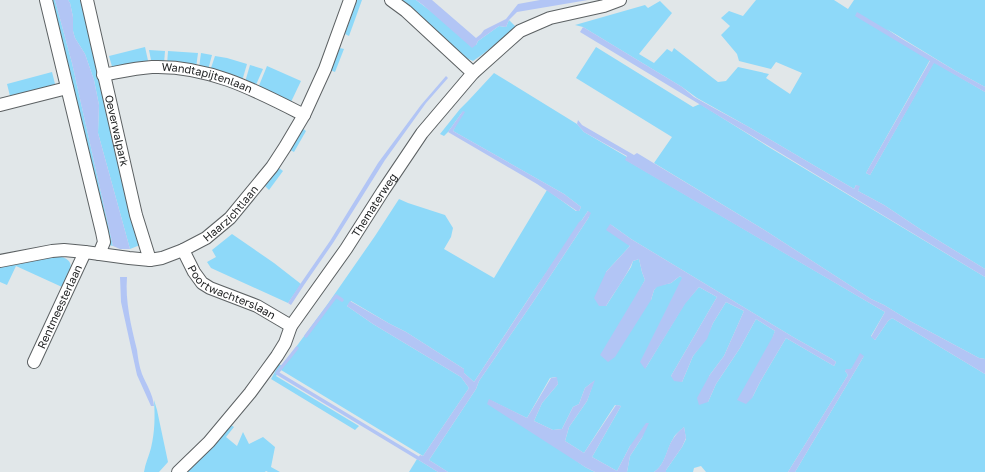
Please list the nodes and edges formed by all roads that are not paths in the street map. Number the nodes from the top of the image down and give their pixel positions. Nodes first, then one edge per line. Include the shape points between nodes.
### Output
1 (46, 0) edge
2 (86, 0) edge
3 (350, 0) edge
4 (391, 0) edge
5 (620, 0) edge
6 (473, 73) junction
7 (103, 75) junction
8 (67, 88) junction
9 (0, 105) edge
10 (304, 115) junction
11 (182, 250) junction
12 (85, 252) junction
13 (99, 254) junction
14 (150, 260) junction
15 (0, 261) edge
16 (291, 326) junction
17 (34, 362) dead end
18 (178, 472) edge

1 - 8 street
2 - 7 street, Oeverwalpark
3 - 10 street, Haarzichtlaan
4 - 6 street
5 - 6 street, Thematerweg via 550,18 520,31
6 - 16 street, Thematerweg via 422,133 346,249
7 - 10 street, Wandtapijtenlaan via 151,67 197,71 216,75 257,91
7 - 14 street, Oeverwalpark via 136,215
8 - 9 street
8 - 13 street via 104,242
10 - 11 street, Haarzichtlaan via 272,167 230,218 206,238
11 - 14 street, Haarzichtlaan
11 - 16 street, Poortwachterslaan via 202,283 257,306
12 - 13 street, Haarzichtlaan
12 - 15 street, Haarzichtlaan via 52,251
12 - 17 street, Rentmeesterlaan
13 - 14 street, Haarzichtlaan
16 - 18 street, Thematerweg via 277,356 250,393 209,442

